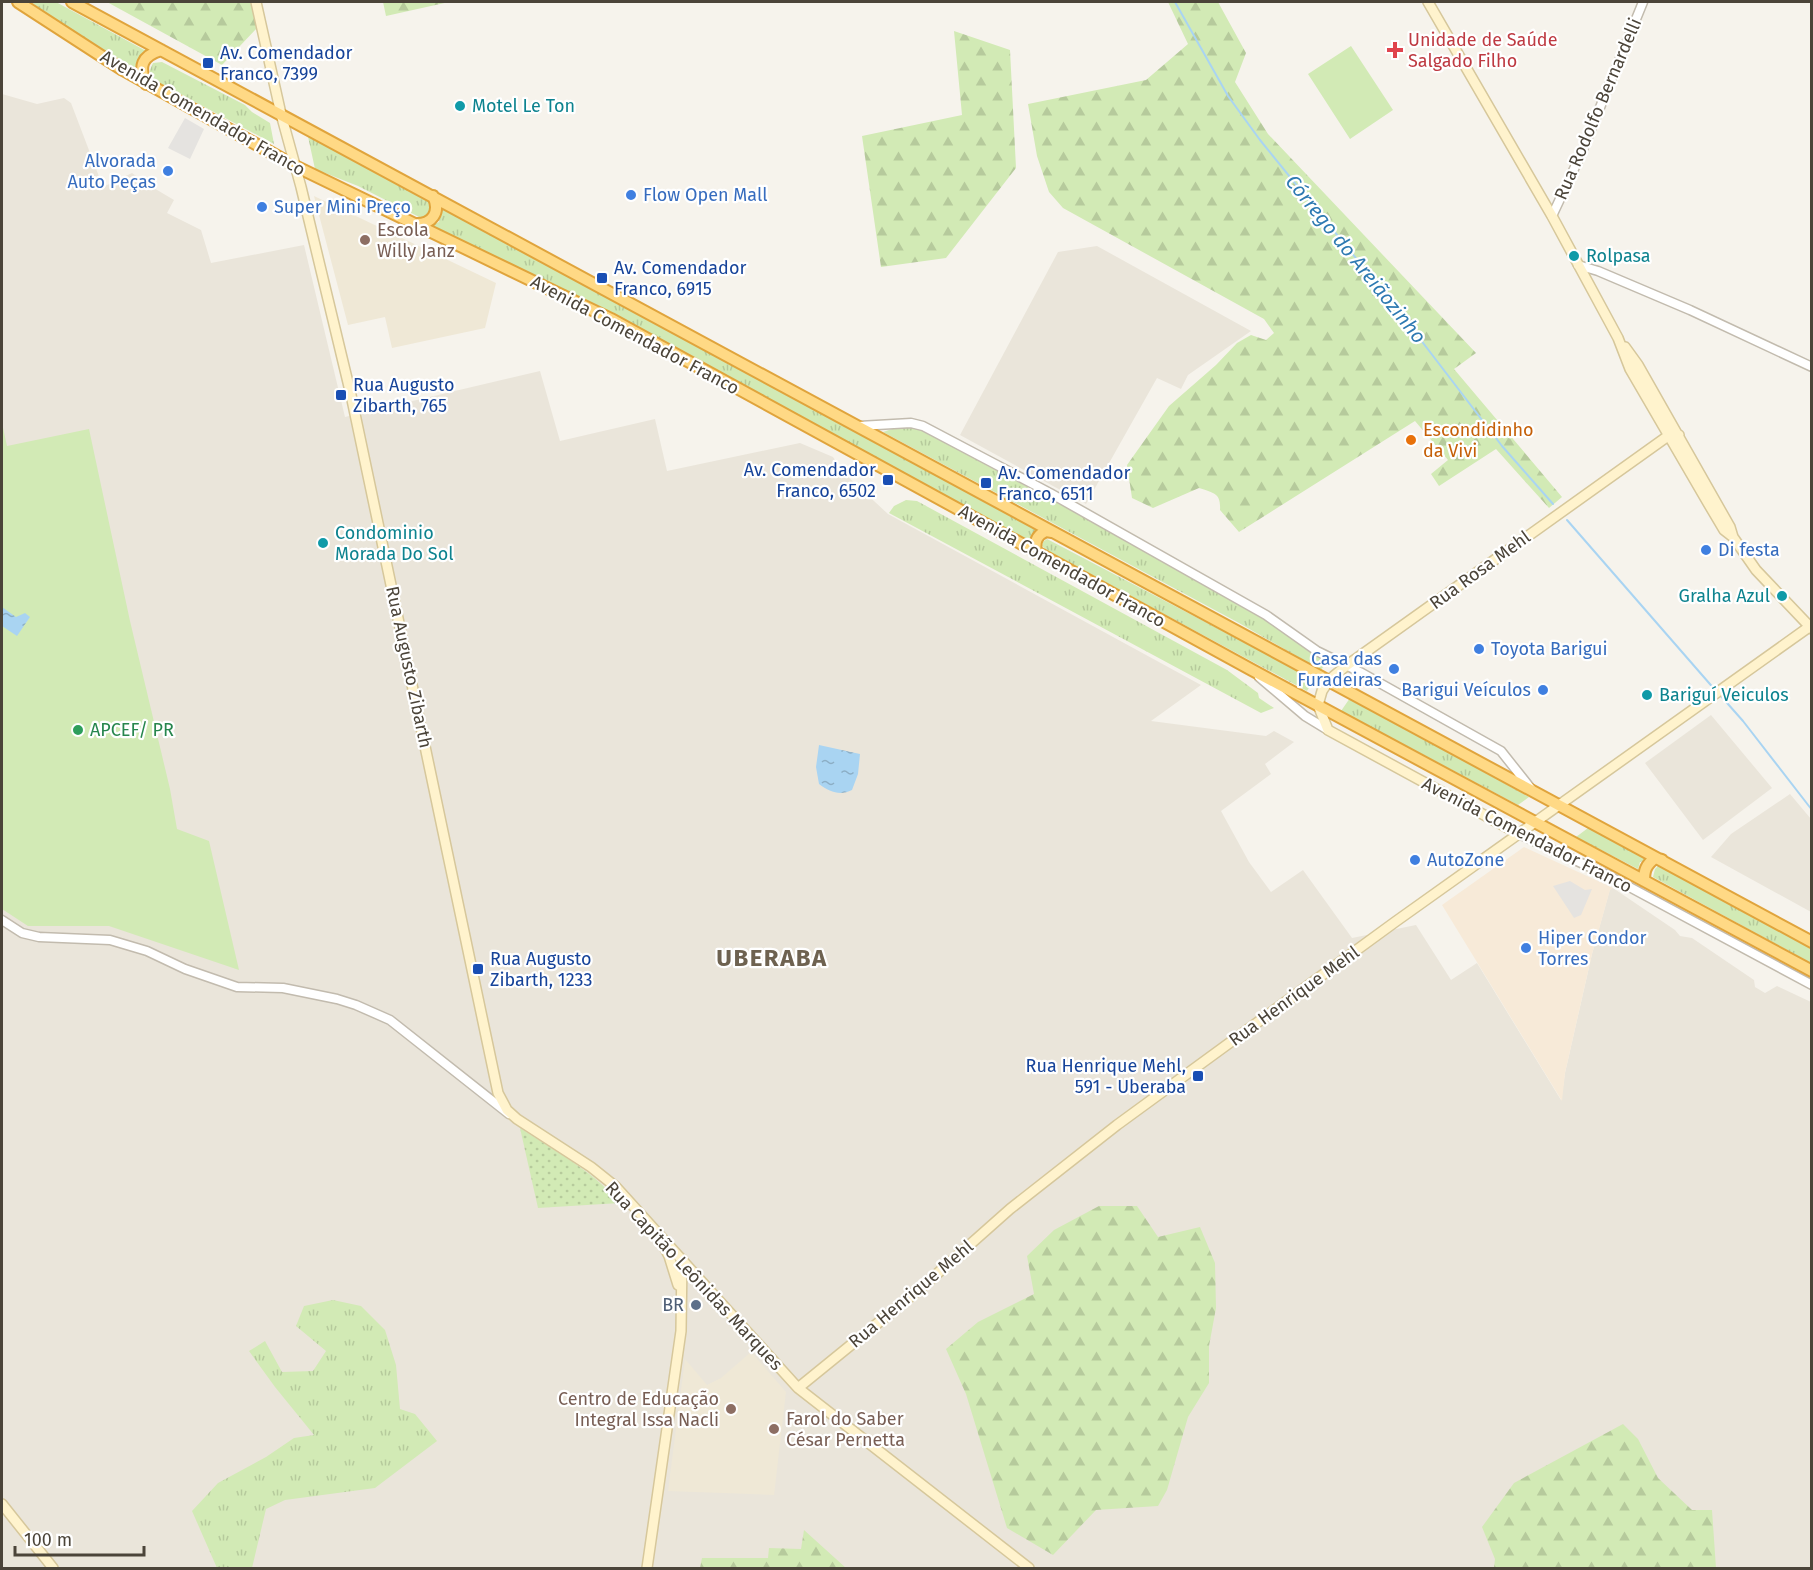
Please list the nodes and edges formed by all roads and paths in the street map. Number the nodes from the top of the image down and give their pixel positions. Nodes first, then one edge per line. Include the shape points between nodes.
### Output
1 (18, 2) edge
2 (72, 2) edge
3 (256, 2) edge
4 (1428, 2) edge
5 (1643, 2) edge
6 (161, 50) junction
7 (146, 84) junction
8 (281, 114) junction
9 (295, 166) junction
10 (433, 196) junction
11 (1552, 216) junction
12 (411, 224) junction
13 (1578, 265) junction
14 (1618, 338) junction
15 (1812, 367) edge
16 (859, 426) junction
17 (1679, 435) junction
18 (1668, 436) junction
19 (1054, 532) junction
20 (1733, 537) junction
21 (1036, 552) junction
22 (1810, 628) edge
23 (1346, 666) junction
24 (1252, 670) junction
25 (1329, 680) junction
26 (1318, 705) junction
27 (1328, 730) junction
28 (1532, 790) junction
29 (1560, 805) junction
30 (1536, 822) junction
31 (1519, 834) junction
32 (1662, 861) junction
33 (1644, 881) junction
34 (2, 920) edge
35 (1812, 942) edge
36 (1812, 971) edge
37 (1812, 985) edge
38 (517, 1119) junction
39 (656, 1233) junction
40 (682, 1259) junction
41 (700, 1279) junction
42 (681, 1296) junction
43 (798, 1388) junction
44 (3, 1507) edge
45 (53, 1569) edge
46 (647, 1569) edge
47 (1029, 1569) edge

1 - 7 highway, Avenida Comendador Franco
2 - 6 highway, Avenida Comendador Franco
3 - 8 main road, Rua Augusto Zibarth
4 - 11 main road
5 - 11 street, Rua Rodolfo Bernardelli
6 - 7 highway via 144,60 142,74
6 - 8 highway, Avenida Comendador Franco
7 - 9 highway, Avenida Comendador Franco
8 - 9 main road, Rua Augusto Zibarth
8 - 10 highway, Avenida Comendador Franco
9 - 12 highway, Avenida Comendador Franco
9 - 38 main road, Rua Augusto Zibarth via 357,421 498,1093
10 - 12 highway via 436,212 432,220 423,225
10 - 16 highway, Avenida Comendador Franco
11 - 13 main road
12 - 21 highway, Avenida Comendador Franco via 611,319
13 - 14 main road
13 - 15 street via 1690,310
14 - 17 main road
14 - 18 main road via 1630,369
16 - 19 highway, Avenida Comendador Franco
16 - 23 street, Avenida Comendador Franco via 923,426 1266,615
17 - 18 main road
17 - 20 main road
18 - 20 main road
18 - 23 main road, Rua Rosa Mehl
19 - 21 highway via 1046,531 1038,537
19 - 25 highway, Avenida Comendador Franco
20 - 22 main road via 1756,570
21 - 24 highway, Avenida Comendador Franco
22 - 29 main road, Rua Henrique Mehl
23 - 25 main road, Rua Rosa Mehl
23 - 28 street, Avenida Comendador Franco via 1502,750
24 - 26 highway, Avenida Comendador Franco
24 - 27 street, Avenida Comendador Franco via 1305,716
25 - 26 main road, Rua Rosa Mehl
25 - 28 highway, Avenida Comendador Franco
26 - 27 main road
26 - 30 highway, Avenida Comendador Franco
27 - 31 main road, Avenida Comendador Franco
28 - 29 highway, Avenida Comendador Franco
29 - 30 main road, Rua Henrique Mehl
29 - 32 highway, Avenida Comendador Franco
30 - 31 main road, Rua Henrique Mehl
30 - 33 highway, Avenida Comendador Franco
31 - 37 street, Avenida Comendador Franco via 1609,876
31 - 43 main road, Rua Henrique Mehl via 1117,1125 1010,1209
32 - 33 highway via 1655,858 1648,864
32 - 35 highway, Avenida Comendador Franco
33 - 36 highway, Avenida Comendador Franco
34 - 38 street, Rua Capitão Leônidas Marques via 22,933 39,937 110,940 237,987 283,988 356,1005 390,1020
38 - 39 main road, Rua Capitão Leônidas Marques via 610,1182
39 - 40 main road, Rua Capitão Leônidas Marques
39 - 42 main road via 669,1256
40 - 41 main road, Rua Capitão Leônidas Marques
40 - 42 main road
41 - 42 main road via 690,1282
41 - 43 main road, Rua Capitão Leônidas Marques
42 - 46 main road via 681,1331
43 - 47 main road, Rua Capitão Leônidas Marques
44 - 45 main road

